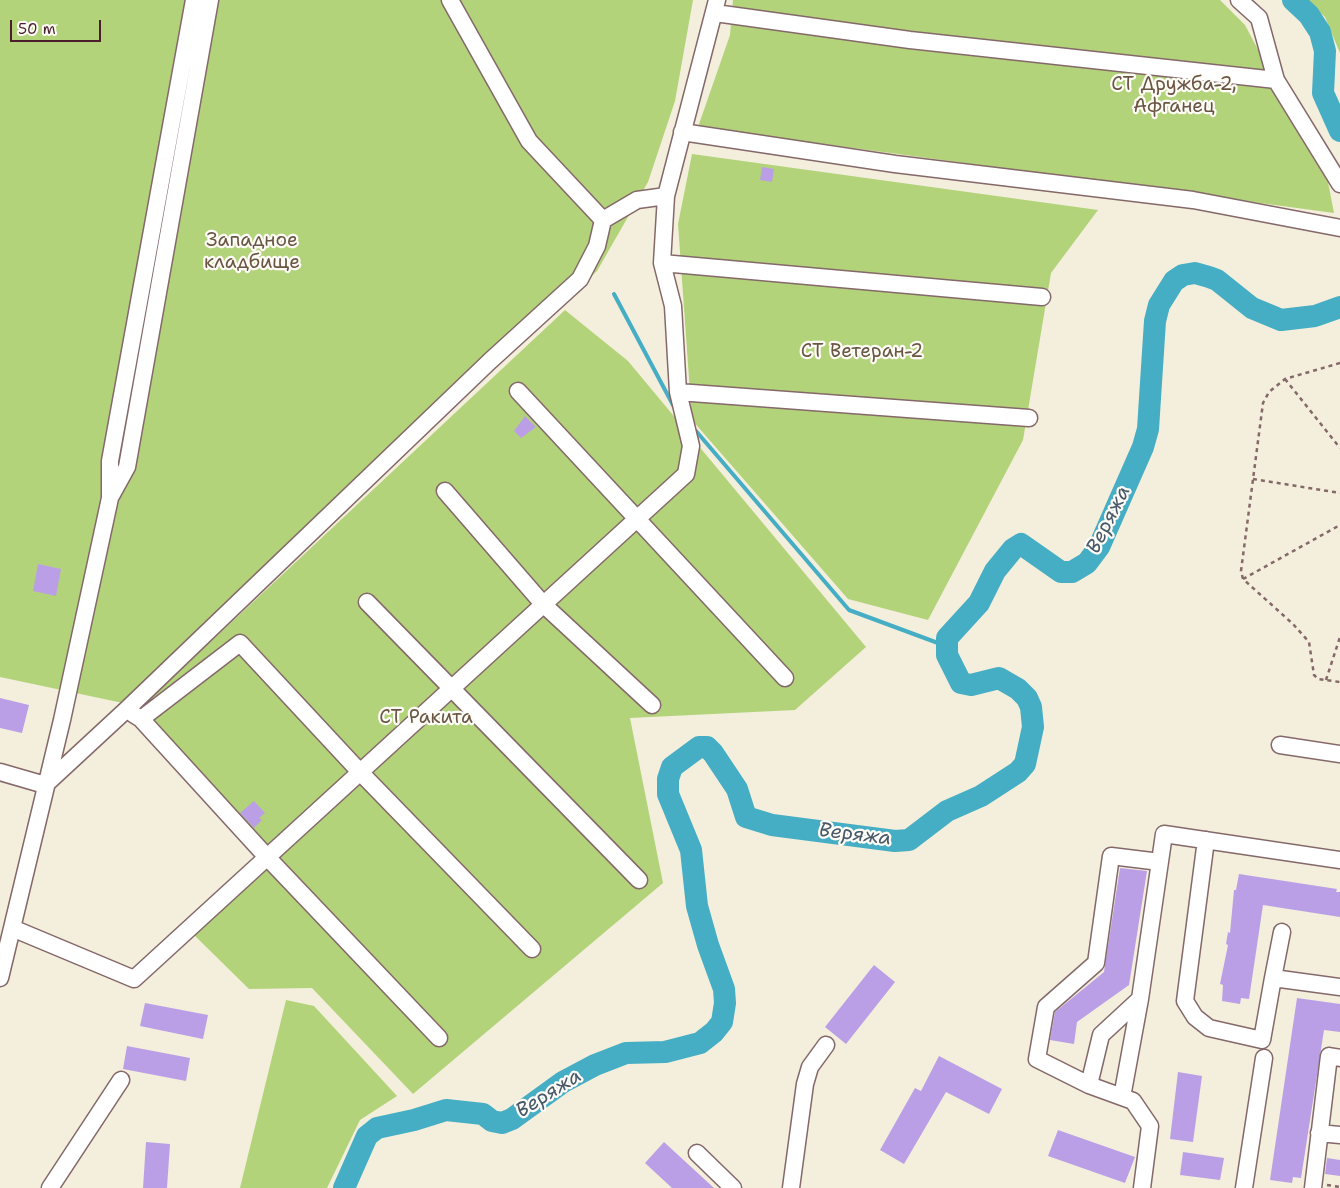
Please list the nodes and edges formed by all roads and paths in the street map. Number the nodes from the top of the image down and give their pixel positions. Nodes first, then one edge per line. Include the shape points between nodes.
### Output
1 (194, 0) edge
2 (210, 0) edge
3 (450, 0) edge
4 (1239, 0) edge
5 (716, 7) edge
6 (1276, 80) junction
7 (682, 132) junction
8 (1340, 184) edge
9 (666, 196) junction
10 (603, 220) junction
11 (1340, 228) edge
12 (662, 263) junction
13 (1042, 297) dead end
14 (1340, 363) edge
15 (1285, 379) junction
16 (518, 391) dead end
17 (678, 392) junction
18 (1030, 418) dead end
19 (1340, 448) edge
20 (1252, 479) junction
21 (445, 491) dead end
22 (1340, 493) edge
23 (110, 498) junction
24 (636, 520) junction
25 (1340, 525) edge
26 (1243, 579) junction
27 (367, 602) dead end
28 (543, 604) junction
29 (1340, 637) edge
30 (785, 678) dead end
31 (1326, 680) junction
32 (1340, 682) edge
33 (452, 689) junction
34 (652, 705) dead end
35 (126, 710) junction
36 (141, 719) junction
37 (1280, 745) dead end
38 (1340, 754) edge
39 (0, 772) edge
40 (360, 772) junction
41 (45, 785) junction
42 (1206, 840) junction
43 (266, 856) junction
44 (1340, 860) edge
45 (1160, 862) junction
46 (639, 880) dead end
47 (12, 928) junction
48 (1282, 932) dead end
49 (532, 949) dead end
50 (0, 978) edge
51 (1273, 978) junction
52 (1340, 987) edge
53 (1140, 998) junction
54 (438, 1038) dead end
55 (826, 1045) dead end
56 (1264, 1058) dead end
57 (1340, 1058) edge
58 (121, 1080) dead end
59 (1089, 1085) junction
60 (1122, 1097) junction
61 (1319, 1133) junction
62 (1340, 1135) edge
63 (697, 1153) dead end
64 (50, 1188) edge
65 (733, 1188) edge
66 (791, 1188) edge
67 (1142, 1188) edge
68 (1244, 1188) edge
69 (1313, 1188) edge

1 - 23 street via 110,461
2 - 23 street via 127,466
3 - 10 street via 529,142
4 - 6 street via 1259,18
5 - 6 street via 910,40
5 - 7 street
6 - 8 street
7 - 9 street
7 - 11 street via 895,164 1193,200
9 - 10 street via 637,200
9 - 12 street
10 - 35 street via 597,246 580,280 490,361
12 - 13 street
12 - 17 street via 673,306
14 - 15 path
15 - 19 path
15 - 20 path via 1269,392 1263,403
16 - 24 street
17 - 18 street
17 - 24 street via 691,446 686,474
20 - 22 path
20 - 26 path via 1241,571
21 - 28 street
23 - 41 street
24 - 28 street
24 - 30 street
25 - 26 path
26 - 31 path via 1309,642 1314,675
27 - 33 street
28 - 33 street
28 - 34 street
29 - 31 path
31 - 32 path
33 - 40 street
33 - 46 street
35 - 36 street
35 - 41 street
36 - 40 street via 240,643
36 - 43 street
37 - 38 street
39 - 41 street
40 - 43 street
40 - 49 street
41 - 47 street
42 - 44 street
42 - 45 street via 1164,834
42 - 51 street via 1185,1001 1195,1017 1210,1028 1262,1040
43 - 47 street via 134,979
43 - 54 street
45 - 53 street
45 - 59 street via 1111,856 1096,963 1046,1007 1037,1059
47 - 50 street
48 - 51 street
51 - 52 street
53 - 59 street via 1101,1035
53 - 60 street
55 - 66 street via 810,1067 805,1084
56 - 68 street
57 - 61 street via 1329,1056
58 - 64 street
59 - 60 street
60 - 67 street via 1133,1101 1150,1126
61 - 62 street
61 - 69 street
63 - 65 street

